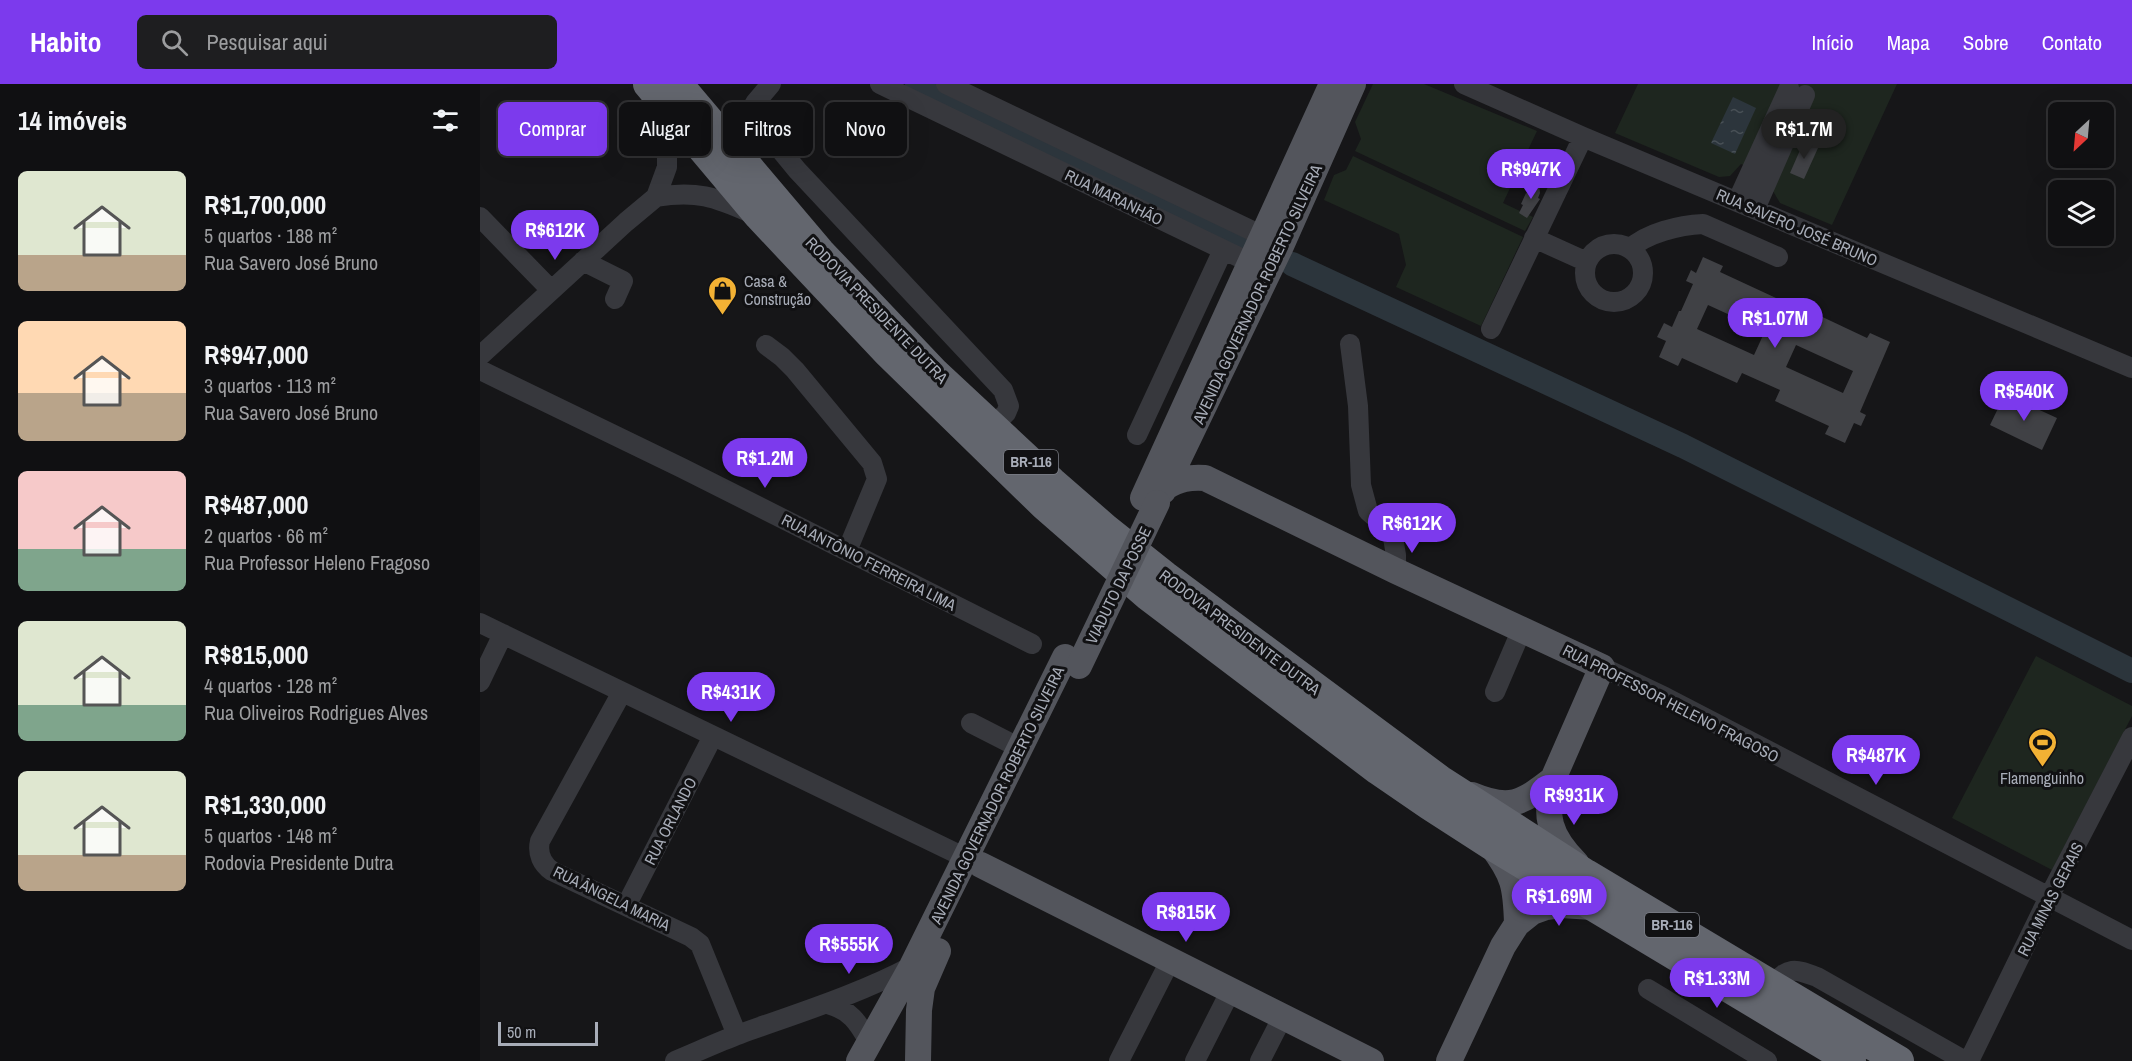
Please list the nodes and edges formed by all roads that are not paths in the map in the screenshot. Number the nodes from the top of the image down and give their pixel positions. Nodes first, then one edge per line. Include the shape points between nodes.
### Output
1 (771, 84) edge
2 (880, 84) edge
3 (946, 84) edge
4 (1332, 84) edge
5 (1353, 84) edge
6 (1464, 84) edge
7 (659, 85) edge
8 (1799, 88) edge
9 (1583, 136) junction
10 (656, 197) junction
11 (1746, 206) junction
12 (759, 216) junction
13 (480, 217) edge
14 (1263, 236) junction
15 (1534, 238) junction
16 (1630, 249) junction
17 (1223, 250) junction
18 (1778, 257) dead end
19 (583, 261) junction
20 (1587, 262) junction
21 (1251, 263) junction
22 (551, 290) junction
23 (615, 299) dead end
24 (1491, 329) dead end
25 (1350, 344) dead end
26 (766, 345) dead end
27 (480, 357) edge
28 (2132, 368) edge
29 (480, 370) edge
30 (993, 426) junction
31 (1137, 435) dead end
32 (1184, 449) junction
33 (1205, 478) junction
34 (1155, 496) junction
35 (847, 551) junction
36 (1396, 571) junction
37 (480, 622) edge
38 (1522, 629) junction
39 (503, 634) junction
40 (1032, 644) dead end
41 (1072, 662) junction
42 (1602, 667) junction
43 (480, 682) edge
44 (622, 692) junction
45 (1495, 692) dead end
46 (971, 723) dead end
47 (713, 735) junction
48 (2132, 737) edge
49 (1020, 748) junction
50 (1553, 779) junction
51 (1440, 780) junction
52 (1491, 845) junction
53 (974, 862) junction
54 (1586, 874) junction
55 (2049, 897) junction
56 (626, 906) junction
57 (1593, 907) junction
58 (1517, 924) junction
59 (2132, 940) edge
60 (1170, 959) junction
61 (906, 976) junction
62 (1771, 984) junction
63 (1648, 989) dead end
64 (1231, 990) junction
65 (828, 1004) junction
66 (1283, 1016) junction
67 (1797, 1029) junction
68 (737, 1035) junction
69 (868, 1045) edge
70 (918, 1052) edge
71 (675, 1061) edge
72 (1119, 1061) edge
73 (1195, 1061) edge
74 (1260, 1061) edge
75 (1371, 1061) edge
76 (1449, 1061) edge
77 (1767, 1061) edge
78 (1806, 1061) edge
79 (1851, 1061) edge
80 (1899, 1061) edge
81 (1967, 1061) edge

1 - 30 street via 755,102 755,115 761,126 797,170 1003,390 1009,406
2 - 17 street, RUA MARANHÃO
3 - 14 street, RUA MARANHÃO
4 - 14 main road, AVENIDA GOVERNADOR ROBERTO SILVEIRA
5 - 32 main road, AVENIDA GOVERNADOR ROBERTO SILVEIRA
6 - 9 street, RUA SAVERO JOSÉ BRUNO
7 - 10 street via 667,167
7 - 12 highway, RODOVIA PRESIDENTE DUTRA / BR-116
7 - 30 highway, RODOVIA PRESIDENTE DUTRA / BR-116 via 935,372
8 - 11 street
9 - 11 street, RUA SAVERO JOSÉ BRUNO
9 - 15 street
10 - 12 street via 701,194
10 - 19 street
11 - 28 street, RUA SAVERO JOSÉ BRUNO
12 - 52 highway, RODOVIA PRESIDENTE DUTRA / BR-116 via 887,352 1094,550 1378,770
13 - 22 street
14 - 21 main road, AVENIDA GOVERNADOR ROBERTO SILVEIRA
15 - 20 street
15 - 24 street
16 - 18 street via 1652,236 1703,224
16 - 20 street via 1603,246
16 - 20 street via 1643,274 1636,292 1620,301 1610,302 1593,293 1585,276
17 - 21 street, RUA MARANHÃO
17 - 31 street
19 - 22 street
19 - 23 street via 623,281
21 - 34 main road, AVENIDA GOVERNADOR ROBERTO SILVEIRA
22 - 27 street
25 - 36 street via 1358,406 1361,485 1368,511 1392,532
26 - 35 street via 795,370 876,471 877,479
29 - 35 street, RUA ANTÔNIO FERREIRA LIMA
30 - 51 highway, RODOVIA PRESIDENTE DUTRA / BR-116 via 1090,516 1165,576
32 - 33 main road, RUA PROFESSOR HELENO FRAGOSO
32 - 34 main road, AVENIDA GOVERNADOR ROBERTO SILVEIRA
33 - 34 main road via 1177,480
33 - 36 main road, RUA PROFESSOR HELENO FRAGOSO
34 - 41 main road, VIADUTO DA POSSE
35 - 40 street, RUA ANTÔNIO FERREIRA LIMA
36 - 38 main road, RUA PROFESSOR HELENO FRAGOSO
37 - 39 street
38 - 42 main road, RUA PROFESSOR HELENO FRAGOSO
38 - 45 street
39 - 43 street
39 - 44 street
41 - 49 main road, AVENIDA GOVERNADOR ROBERTO SILVEIRA
41 - 53 main road, AVENIDA GOVERNADOR ROBERTO SILVEIRA
42 - 50 main road
42 - 55 street, RUA PROFESSOR HELENO FRAGOSO
44 - 47 street
44 - 56 street, RUA ÂNGELA MARIA via 540,841 539,851 552,871
46 - 49 street
47 - 53 street
47 - 56 street, RUA ORLANDO
48 - 55 street, RUA MINAS GERAIS
49 - 53 main road, AVENIDA GOVERNADOR ROBERTO SILVEIRA
50 - 51 main road via 1529,797 1508,804 1488,802
50 - 54 main road via 1548,811 1551,828 1563,850
51 - 54 highway, RODOVIA PRESIDENTE DUTRA / BR-116
52 - 57 highway, RODOVIA PRESIDENTE DUTRA / BR-116
52 - 58 main road via 1511,876
53 - 60 main road
53 - 61 main road, AVENIDA GOVERNADOR ROBERTO SILVEIRA
54 - 62 highway, RODOVIA PRESIDENTE DUTRA / BR-116
55 - 59 street, RUA PROFESSOR HELENO FRAGOSO
55 - 81 street, RUA MINAS GERAIS
56 - 68 street, RUA ÂNGELA MARIA via 700,944
57 - 58 main road via 1546,907
57 - 67 highway, RODOVIA PRESIDENTE DUTRA / BR-116
58 - 76 main road
60 - 64 main road
60 - 72 street
61 - 65 street
61 - 69 main road
61 - 70 main road via 922,988
62 - 80 highway, RODOVIA PRESIDENTE DUTRA / BR-116
62 - 81 street via 1790,970 1797,970
63 - 77 street
64 - 66 main road
64 - 73 street
65 - 68 street
65 - 69 street via 847,1011 857,1021
66 - 74 street
66 - 75 main road
67 - 78 highway
67 - 79 highway, RODOVIA PRESIDENTE DUTRA / BR-116
68 - 71 street
69 - 70 main road via 891,1027 901,1028 913,1035

